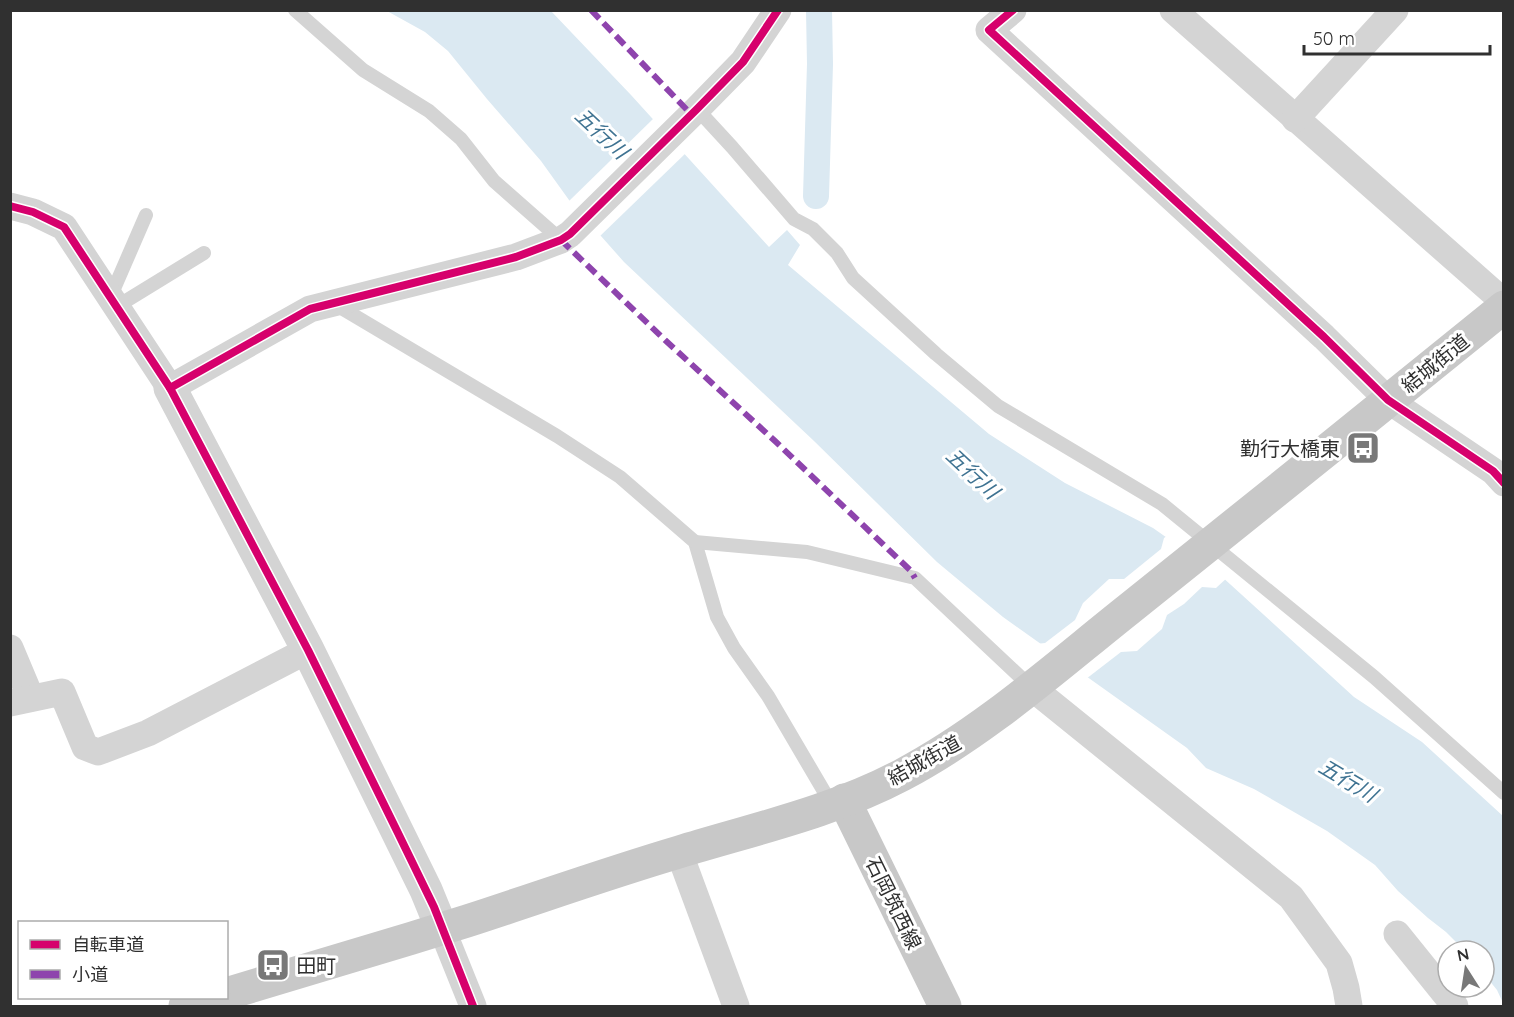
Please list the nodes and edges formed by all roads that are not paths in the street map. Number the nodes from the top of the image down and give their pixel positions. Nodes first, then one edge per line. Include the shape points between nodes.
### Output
1 (295, 10) edge
2 (778, 10) edge
3 (1013, 10) edge
4 (1173, 10) edge
5 (1395, 10) edge
6 (691, 115) junction
7 (1295, 119) junction
8 (10, 206) edge
9 (146, 215) dead end
10 (565, 237) junction
11 (204, 253) dead end
12 (113, 302) junction
13 (331, 302) junction
14 (1503, 302) edge
15 (1503, 307) edge
16 (170, 388) junction
17 (1388, 400) junction
18 (1503, 483) edge
19 (695, 542) junction
20 (1207, 548) junction
21 (10, 648) edge
22 (308, 650) junction
23 (1036, 684) junction
24 (21, 701) edge
25 (1503, 793) edge
26 (838, 802) junction
27 (679, 852) junction
28 (442, 929) junction
29 (1397, 934) dead end
30 (228, 993) edge
31 (211, 999) edge
32 (185, 1006) edge
33 (472, 1006) edge
34 (736, 1006) edge
35 (945, 1006) edge
36 (1349, 1006) edge
37 (1455, 1006) edge

1 - 10 lane via 363,70 429,111 461,139 494,181
2 - 6 street via 743,62
3 - 17 street via 989,30
4 - 7 street
5 - 7 street
6 - 10 street
6 - 20 lane via 732,147 794,219 813,229 837,253 853,278 945,362 998,406 1162,504
7 - 14 street
8 - 12 street via 33,212 64,228
9 - 12 lane
10 - 13 street via 516,257
11 - 12 lane
12 - 16 street
13 - 16 street via 310,309
13 - 19 lane via 602,465
15 - 17 main road, 結城街道
16 - 22 street
17 - 18 street via 1493,471
17 - 20 main road, 結城街道
19 - 23 lane via 807,552 915,578
19 - 26 lane via 717,617 734,648
20 - 23 main road, 結城街道
20 - 25 lane via 1374,677
21 - 24 street
22 - 24 street via 148,733 98,752 85,747 62,692
22 - 28 street
23 - 26 main road, 結城街道 via 938,755 899,777
23 - 36 street via 1291,897 1339,963
26 - 27 main road, 結城街道
26 - 35 main road, 石岡筑西線
27 - 28 main road, 結城街道
27 - 34 street
28 - 30 main road, 結城街道
28 - 33 street
29 - 37 street
31 - 32 main road

